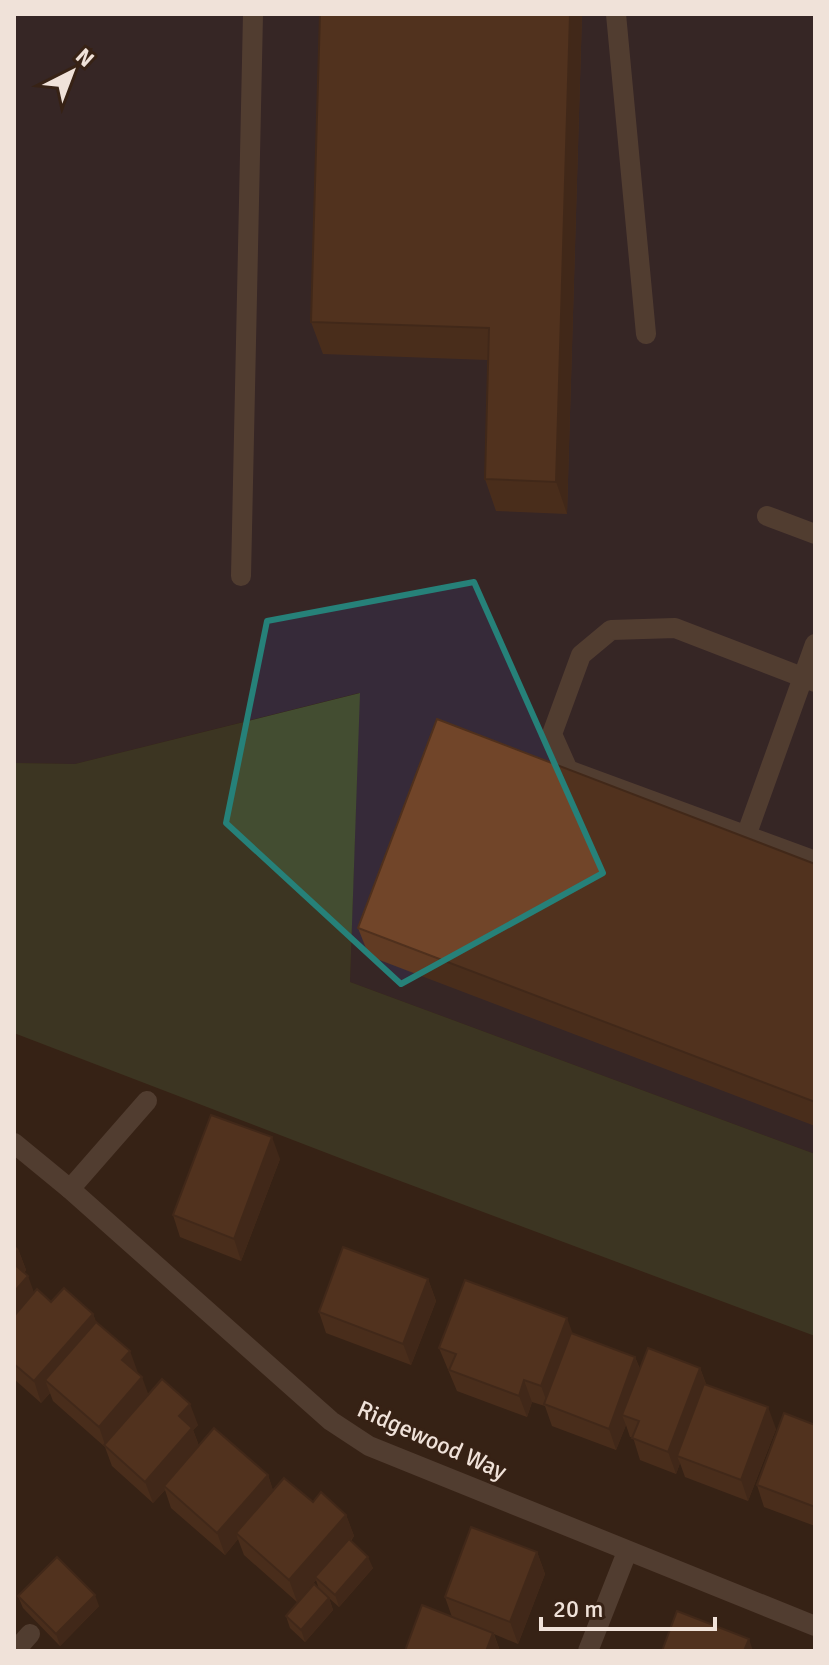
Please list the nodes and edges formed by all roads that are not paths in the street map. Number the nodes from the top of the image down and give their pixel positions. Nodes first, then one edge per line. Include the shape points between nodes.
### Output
1 (253, 14) edge
2 (616, 14) edge
3 (646, 334) dead end
4 (767, 516) dead end
5 (815, 534) edge
6 (241, 576) dead end
7 (815, 644) edge
8 (808, 680) edge
9 (746, 836) junction
10 (815, 861) edge
11 (147, 1101) dead end
12 (14, 1143) edge
13 (70, 1189) junction
14 (627, 1552) junction
15 (815, 1626) edge
16 (30, 1634) dead end
17 (15, 1651) edge
18 (588, 1651) edge

1 - 6 street
2 - 3 street
4 - 5 street
7 - 8 street
8 - 9 street
8 - 9 street via 675,628 611,630 581,655 552,734 568,770
9 - 10 street
11 - 13 street
12 - 13 street, Ridgewood Way
13 - 14 street, Ridgewood Way via 331,1421 369,1446
14 - 15 street, Ridgewood Way
14 - 18 street
16 - 17 street

